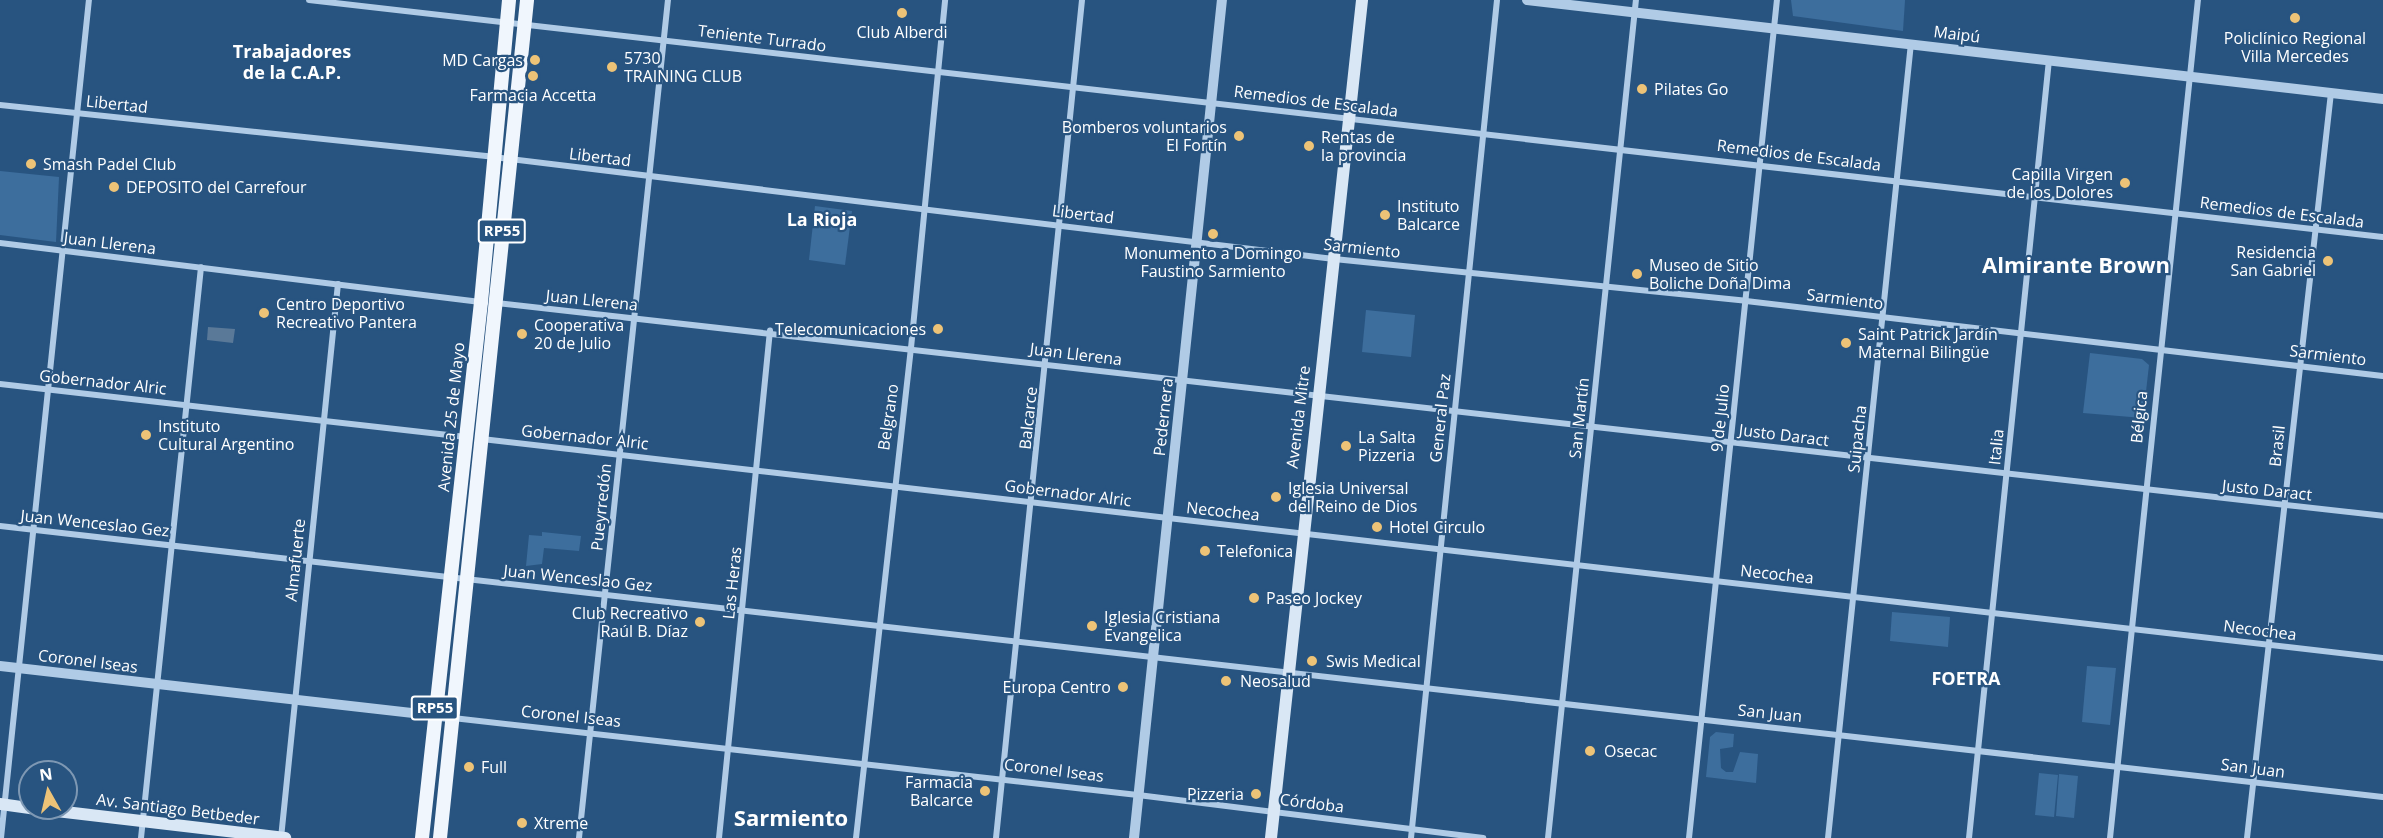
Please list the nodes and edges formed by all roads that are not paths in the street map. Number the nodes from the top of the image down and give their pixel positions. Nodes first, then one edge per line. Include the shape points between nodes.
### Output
1 (89, 0) edge
2 (309, 0) edge
3 (509, 0) edge
4 (527, 0) edge
5 (668, 0) edge
6 (945, 0) edge
7 (1082, 0) edge
8 (1222, 0) edge
9 (1362, 0) edge
10 (1497, 0) edge
11 (1527, 0) edge
12 (1636, 0) edge
13 (1777, 0) edge
14 (2198, 0) edge
15 (368, 3) edge
16 (1635, 12) junction
17 (507, 22) junction
18 (524, 25) junction
19 (1774, 26) junction
20 (664, 40) junction
21 (1911, 43) junction
22 (2049, 60) junction
23 (938, 72) junction
24 (2190, 76) junction
25 (1074, 89) junction
26 (2331, 93) junction
27 (2383, 99) edge
28 (1212, 102) junction
29 (0, 105) edge
30 (78, 113) junction
31 (1349, 119) junction
32 (1483, 133) junction
33 (1620, 147) junction
34 (493, 157) junction
35 (509, 159) junction
36 (1759, 164) junction
37 (650, 176) junction
38 (1899, 180) junction
39 (2037, 197) junction
40 (924, 208) junction
41 (2176, 213) junction
42 (1060, 225) junction
43 (2314, 230) junction
44 (2383, 237) edge
45 (1197, 241) junction
46 (0, 243) edge
47 (64, 250) junction
48 (1334, 259) junction
49 (201, 267) junction
50 (1469, 273) junction
51 (338, 284) junction
52 (1606, 288) junction
53 (1746, 301) junction
54 (481, 302) junction
55 (496, 303) junction
56 (634, 318) junction
57 (1884, 318) junction
58 (770, 332) junction
59 (2022, 332) junction
60 (911, 348) junction
61 (2159, 349) junction
62 (1048, 364) junction
63 (2299, 366) junction
64 (2383, 376) edge
65 (1182, 380) junction
66 (0, 384) edge
67 (48, 389) junction
68 (1317, 396) junction
69 (186, 405) junction
70 (1455, 412) junction
71 (322, 420) junction
72 (1592, 427) junction
73 (466, 437) junction
74 (481, 439) junction
75 (1731, 442) junction
76 (620, 454) junction
77 (1869, 459) junction
78 (757, 471) junction
79 (2007, 475) junction
80 (893, 487) junction
81 (2144, 491) junction
82 (1032, 503) junction
83 (2285, 506) junction
84 (2383, 516) edge
85 (1168, 518) junction
86 (0, 526) edge
87 (33, 530) junction
88 (1302, 533) junction
89 (171, 544) junction
90 (1440, 550) junction
91 (309, 561) junction
92 (1577, 565) junction
93 (450, 579) junction
94 (467, 580) junction
95 (1717, 581) junction
96 (605, 595) junction
97 (1853, 596) junction
98 (743, 609) junction
99 (1992, 612) junction
100 (878, 626) junction
101 (2132, 629) junction
102 (1017, 641) junction
103 (2268, 644) junction
104 (1153, 657) junction
105 (2383, 658) edge
106 (0, 666) edge
107 (18, 668) junction
108 (1289, 671) junction
109 (157, 684) junction
110 (1426, 688) junction
111 (295, 700) junction
112 (1562, 704) junction
113 (434, 716) junction
114 (453, 718) junction
115 (1702, 720) junction
116 (591, 733) junction
117 (1839, 733) junction
118 (729, 748) junction
119 (1978, 750) junction
120 (863, 763) junction
121 (2118, 765) junction
122 (1002, 779) junction
123 (2253, 781) junction
124 (1138, 795) junction
125 (2383, 797) edge
126 (2, 805) edge
127 (18, 807) edge
128 (1273, 812) junction
129 (78, 814) edge
130 (143, 821) junction
131 (1412, 830) junction
132 (1, 838) edge
133 (141, 838) edge
134 (282, 838) edge
135 (422, 838) edge
136 (441, 838) edge
137 (579, 838) edge
138 (719, 838) edge
139 (856, 838) edge
140 (996, 838) edge
141 (1134, 838) edge
142 (1271, 838) edge
143 (1411, 838) edge
144 (1483, 838) edge
145 (1548, 838) edge
146 (1689, 838) edge
147 (1828, 838) edge
148 (1969, 838) edge
149 (2110, 838) edge
150 (2247, 838) edge

1 - 30 street
2 - 15 street, Teniente Turrado
3 - 17 main road, Avenida 25 de Mayo / RP55
4 - 18 main road, Avenida 25 de Mayo / RP55
5 - 20 street, Pueyrredón
6 - 23 street, Belgrano
7 - 25 street, Balcarce
8 - 28 street, Pedernera
9 - 31 main road, Avenida Mitre
10 - 32 street, General Paz
11 - 16 street, Maipú
12 - 16 street, San Martín
13 - 19 street, 9 de Julio
14 - 24 street, Bélgica
15 - 17 street, Teniente Turrado
16 - 19 street, Maipú
16 - 33 street, San Martín
17 - 18 street, Teniente Turrado
17 - 34 main road, Avenida 25 de Mayo / RP55
18 - 20 street, Teniente Turrado
18 - 35 main road, Avenida 25 de Mayo / RP55
19 - 21 street, Maipú
19 - 36 street, 9 de Julio
20 - 23 street, Teniente Turrado
20 - 37 street, Pueyrredón
21 - 22 street, Maipú
21 - 38 street, Suipacha
22 - 24 street, Maipú
22 - 39 street, Italia
23 - 25 street, Teniente Turrado
23 - 40 street, Belgrano
24 - 26 street, Maipú
24 - 41 street, Bélgica
25 - 28 street, Teniente Turrado
25 - 42 street, Balcarce
26 - 27 street, Maipú
26 - 43 street, Brasil
28 - 31 street, Remedios de Escalada
28 - 45 street, Pedernera
29 - 30 street, Libertad
30 - 34 street, Libertad
30 - 47 street
31 - 32 street, Remedios de Escalada
31 - 48 main road, Avenida Mitre
32 - 33 street, Remedios de Escalada
32 - 50 street, General Paz
33 - 36 street, Remedios de Escalada
33 - 52 street, San Martín
34 - 35 street, Libertad
34 - 54 main road, Avenida 25 de Mayo / RP55
35 - 37 street, Libertad
35 - 55 main road, Avenida 25 de Mayo / RP55
36 - 38 street, Remedios de Escalada
36 - 53 street, 9 de Julio
37 - 40 street, Libertad
37 - 56 street, Pueyrredón
38 - 39 street, Remedios de Escalada
38 - 57 street, Suipacha
39 - 41 street, Remedios de Escalada
39 - 59 street, Italia
40 - 42 street, Libertad
40 - 60 street, Belgrano
41 - 43 street, Remedios de Escalada
41 - 61 street, Bélgica
42 - 45 street, Libertad
42 - 62 street, Balcarce
43 - 44 street, Remedios de Escalada
43 - 63 street, Brasil
45 - 48 street, Sarmiento
45 - 65 street, Pedernera
46 - 47 street, Juan Llerena
47 - 49 street, Juan Llerena
47 - 67 street
48 - 50 street, Sarmiento
48 - 68 main road, Avenida Mitre
49 - 51 street, Juan Llerena
49 - 69 street
50 - 52 street, Sarmiento
50 - 70 street, General Paz
51 - 54 street, Juan Llerena
51 - 71 street, Almafuerte
52 - 53 street, Sarmiento
52 - 72 street, San Martín
53 - 57 street, Sarmiento
53 - 75 street, 9 de Julio
54 - 55 street, Juan Llerena
54 - 73 main road, Avenida 25 de Mayo / RP55
55 - 56 street, Juan Llerena
55 - 74 main road, Avenida 25 de Mayo / RP55
56 - 58 street, Juan Llerena
56 - 76 street, Pueyrredón
57 - 59 street, Sarmiento
57 - 77 street, Suipacha
58 - 60 street, Juan Llerena
58 - 78 street, Las Heras
59 - 61 street, Sarmiento
59 - 79 street, Italia
60 - 62 street, Juan Llerena
60 - 80 street, Belgrano
61 - 63 street, Sarmiento
61 - 81 street, Bélgica
62 - 65 street, Juan Llerena
62 - 82 street, Balcarce
63 - 64 street, Sarmiento
63 - 83 street, Brasil
65 - 68 street, Justo Daract
65 - 85 street, Pedernera
66 - 67 street, Gobernador Alric
67 - 69 street, Gobernador Alric
67 - 87 street
68 - 70 street, Justo Daract
68 - 88 main road, Avenida Mitre
69 - 71 street, Gobernador Alric
69 - 89 street
70 - 72 street, Justo Daract
70 - 90 street, General Paz
71 - 73 street, Gobernador Alric
71 - 91 street, Almafuerte
72 - 75 street, Justo Daract
72 - 92 street, San Martín
73 - 74 street, Gobernador Alric
73 - 93 main road, Avenida 25 de Mayo / RP55
74 - 76 street, Gobernador Alric
74 - 94 main road, Avenida 25 de Mayo / RP55
75 - 77 street, Justo Daract
75 - 95 street, 9 de Julio
76 - 78 street, Gobernador Alric
76 - 96 street, Pueyrredón
77 - 79 street, Justo Daract
77 - 97 street, Suipacha
78 - 80 street, Gobernador Alric
78 - 98 street, Las Heras
79 - 81 street, Justo Daract
79 - 99 street, Italia
80 - 82 street, Gobernador Alric
80 - 100 street, Belgrano
81 - 83 street, Justo Daract
81 - 101 street, Bélgica
82 - 85 street, Gobernador Alric
82 - 102 street, Balcarce
83 - 84 street, Justo Daract
83 - 103 street, Brasil
85 - 88 street, Necochea
85 - 104 street, Pedernera
86 - 87 street, Juan Wenceslao Gez
87 - 89 street, Juan Wenceslao Gez
87 - 107 street
88 - 90 street, Necochea
88 - 108 main road, Avenida Mitre
89 - 91 street, Juan Wenceslao Gez
89 - 109 street
90 - 92 street, Necochea
90 - 110 street, General Paz
91 - 93 street, Juan Wenceslao Gez
91 - 111 street, Almafuerte
92 - 95 street, Necochea
92 - 112 street, San Martín
93 - 94 street, Juan Wenceslao Gez
93 - 113 main road, Avenida 25 de Mayo / RP55
94 - 96 street, Juan Wenceslao Gez
94 - 114 main road, Avenida 25 de Mayo / RP55
95 - 97 street, Necochea
95 - 115 street, 9 de Julio
96 - 98 street, Juan Wenceslao Gez
96 - 116 street, Pueyrredón
97 - 99 street, Necochea
97 - 117 street, Suipacha
98 - 100 street, Juan Wenceslao Gez
98 - 118 street, Las Heras
99 - 101 street, Necochea
99 - 119 street, Italia
100 - 102 street, Juan Wenceslao Gez
100 - 120 street, Belgrano
101 - 103 street, Necochea
101 - 121 street, Bélgica
102 - 104 street, Juan Wenceslao Gez
102 - 122 street, Balcarce
103 - 105 street, Necochea
103 - 123 street, Brasil
104 - 108 street, San Juan
104 - 124 street, Pedernera
106 - 107 street, Coronel Iseas
107 - 109 street, Coronel Iseas
107 - 126 street
108 - 110 street, San Juan
108 - 128 main road, Avenida Mitre
109 - 111 street, Coronel Iseas
109 - 130 street
110 - 112 street, San Juan
110 - 131 street, General Paz
111 - 113 street, Coronel Iseas
111 - 134 street, Almafuerte
112 - 115 street, San Juan
112 - 145 street, San Martín
113 - 114 street, Coronel Iseas
113 - 135 main road, Avenida 25 de Mayo / RP55
114 - 116 street, Coronel Iseas
114 - 136 main road, Avenida 25 de Mayo / RP55
115 - 117 street, San Juan
115 - 146 street, 9 de Julio
116 - 118 street, Coronel Iseas
116 - 137 street, Pueyrredón
117 - 119 street, San Juan
117 - 147 street, Suipacha
118 - 120 street, Coronel Iseas
118 - 138 street, Las Heras
119 - 121 street, San Juan
119 - 148 street, Italia
120 - 122 street, Coronel Iseas
120 - 139 street, Belgrano
121 - 123 street, San Juan
121 - 149 street, Bélgica
122 - 124 street, Coronel Iseas
122 - 140 street, Balcarce
123 - 125 street, San Juan
123 - 150 street, Brasil
124 - 128 street, Córdoba
124 - 141 street, Pedernera
126 - 127 main road, Av. Santiago Betbeder
126 - 132 street
128 - 131 street, Córdoba
128 - 142 main road, Avenida Mitre
129 - 130 main road, Av. Santiago Betbeder
130 - 133 street
130 - 134 main road, Av. Santiago Betbeder
131 - 143 street, General Paz
131 - 144 street, Córdoba

